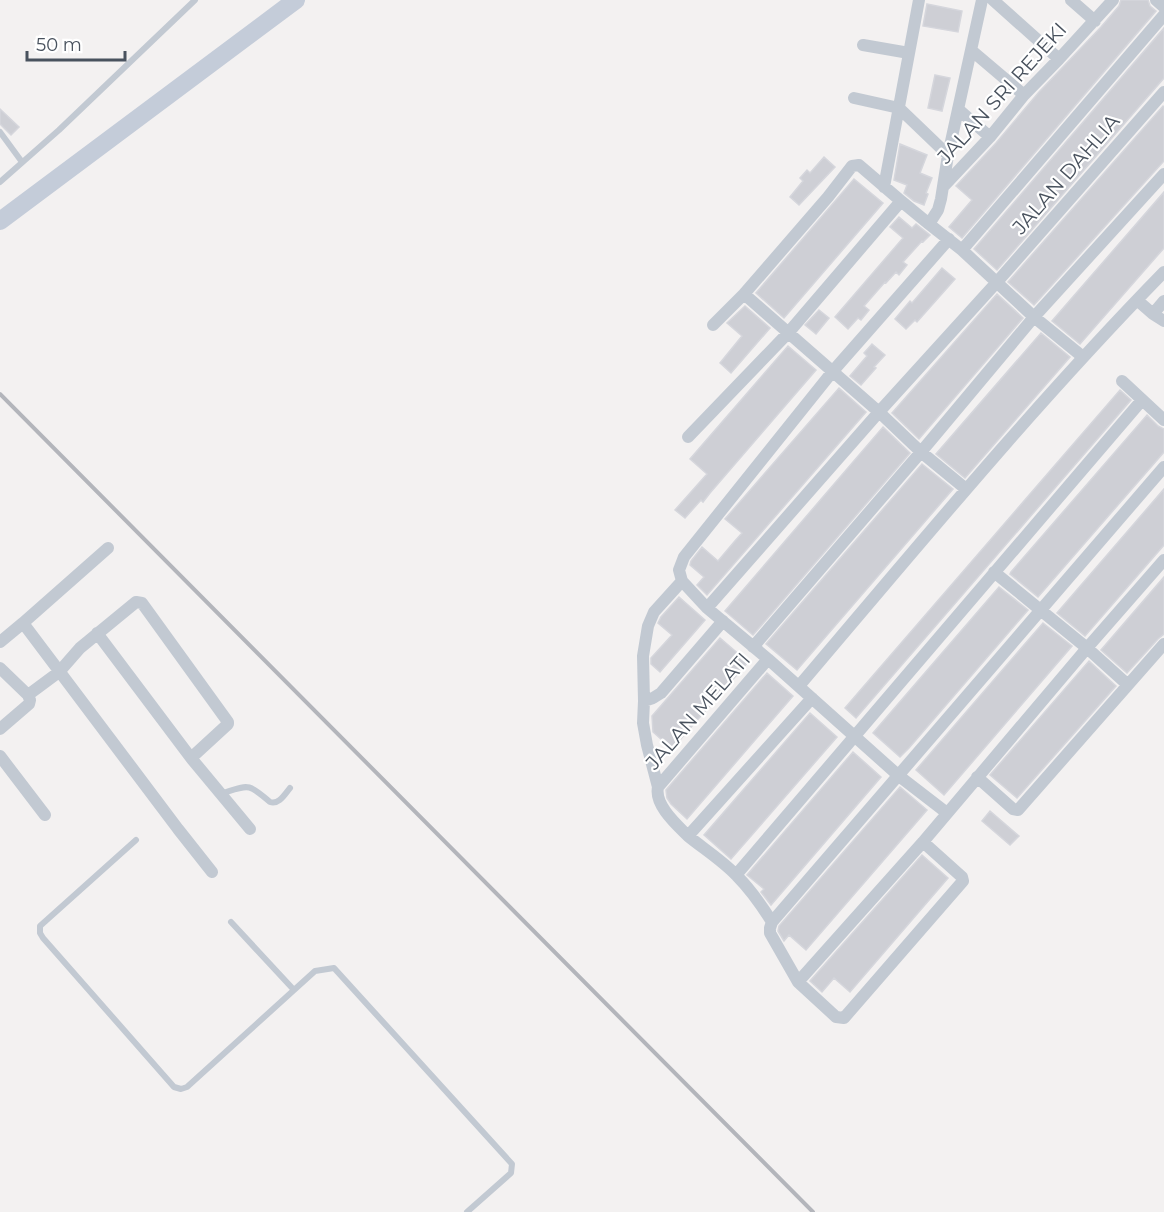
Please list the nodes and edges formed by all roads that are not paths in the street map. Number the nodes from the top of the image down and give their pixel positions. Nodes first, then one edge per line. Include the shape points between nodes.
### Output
1 (195, 0) edge
2 (296, 0) edge
3 (916, 0) edge
4 (982, 0) edge
5 (993, 0) edge
6 (1071, 0) edge
7 (1113, 0) edge
8 (1156, 0) edge
9 (1164, 7) edge
10 (1164, 15) edge
11 (1095, 21) junction
12 (863, 45) dead end
13 (971, 50) junction
14 (909, 53) junction
15 (1059, 59) junction
16 (1164, 92) edge
17 (1024, 95) junction
18 (854, 98) dead end
19 (899, 108) junction
20 (958, 109) junction
21 (1, 134) edge
22 (990, 137) junction
23 (948, 155) junction
24 (22, 162) junction
25 (1164, 174) edge
26 (0, 182) edge
27 (944, 186) junction
28 (884, 187) junction
29 (901, 201) junction
30 (0, 221) edge
31 (929, 224) junction
32 (949, 239) junction
33 (962, 250) junction
34 (1164, 272) edge
35 (997, 282) junction
36 (744, 294) junction
37 (1137, 300) junction
38 (1164, 301) edge
39 (1034, 317) junction
40 (1159, 317) edge
41 (714, 325) dead end
42 (789, 332) junction
43 (1083, 357) junction
44 (833, 371) junction
45 (1122, 381) dead end
46 (1142, 400) junction
47 (879, 412) junction
48 (1164, 420) edge
49 (688, 437) dead end
50 (921, 452) junction
51 (1164, 467) edge
52 (966, 489) junction
53 (108, 548) dead end
54 (1164, 560) edge
55 (994, 572) junction
56 (681, 581) junction
57 (707, 608) junction
58 (1040, 611) junction
59 (723, 621) junction
60 (23, 623) junction
61 (97, 633) junction
62 (0, 642) edge
63 (1164, 644) edge
64 (753, 647) junction
65 (1087, 648) junction
66 (768, 659) junction
67 (0, 668) edge
68 (59, 672) junction
69 (1128, 685) junction
70 (799, 686) junction
71 (28, 694) junction
72 (812, 698) junction
73 (644, 701) junction
74 (0, 729) edge
75 (855, 736) junction
76 (0, 756) edge
77 (191, 758) junction
78 (899, 776) junction
79 (977, 777) junction
80 (658, 787) junction
81 (290, 788) dead end
82 (220, 794) junction
83 (946, 813) junction
84 (45, 815) dead end
85 (250, 829) dead end
86 (688, 836) junction
87 (136, 840) dead end
88 (923, 842) junction
89 (212, 872) dead end
90 (736, 875) junction
91 (231, 922) dead end
92 (772, 922) junction
93 (798, 982) junction
94 (294, 990) junction
95 (467, 1212) edge

1 - 24 lane
2 - 30 street
3 - 14 street
4 - 13 street
5 - 15 street
6 - 11 street
7 - 11 street, JALAN SRI REJEKI
8 - 9 street
10 - 33 street
11 - 15 street, JALAN SRI REJEKI
12 - 14 street
13 - 17 street
13 - 20 street
14 - 19 street
15 - 17 street, JALAN SRI REJEKI
16 - 35 street, JALAN DAHLIA
17 - 22 street, JALAN SRI REJEKI
18 - 19 street
19 - 23 street
19 - 28 street
20 - 22 street
20 - 23 street
21 - 24 lane
22 - 27 street, JALAN SRI REJEKI
23 - 27 street
24 - 26 lane
25 - 39 street
27 - 31 street via 938,210
28 - 29 street
28 - 36 street via 860,165 852,166
29 - 31 street
29 - 42 street
31 - 32 street
32 - 33 street
32 - 44 street
33 - 35 street
34 - 37 street
35 - 39 street
35 - 47 street, JALAN DAHLIA
36 - 41 street
36 - 42 street
37 - 40 street
37 - 43 street
38 - 40 street
39 - 43 street
39 - 50 street
42 - 44 street
42 - 49 street
43 - 52 street
44 - 47 street
44 - 56 street via 684,557 679,570
45 - 46 street
46 - 48 street
46 - 55 street
47 - 50 street
47 - 57 street, JALAN DAHLIA
50 - 52 street
50 - 64 street
51 - 58 street
52 - 70 street
53 - 60 street
54 - 65 street
55 - 58 street
55 - 75 street
56 - 57 street
56 - 73 street via 654,612 648,626 643,656
57 - 59 street
58 - 65 street
58 - 78 street
59 - 64 street
59 - 73 street via 661,693
60 - 62 street
60 - 68 street
61 - 68 street
61 - 77 street
61 - 77 street via 136,602 142,603 228,722
63 - 69 street
64 - 66 street
65 - 69 street
65 - 79 street
66 - 70 street
66 - 80 street, JALAN MELATI
67 - 71 street
68 - 71 street
68 - 89 street
69 - 79 street via 1018,810
70 - 72 street
71 - 74 street via 29,704
72 - 75 street
72 - 86 street
73 - 80 street via 643,723
75 - 78 street
75 - 90 street
76 - 84 street
77 - 82 street
78 - 83 street
78 - 92 street
79 - 83 street
80 - 86 street via 659,799 670,819
81 - 82 lane via 273,803 252,788 241,787
82 - 85 street
83 - 88 street
86 - 90 street
87 - 94 lane via 40,926 40,933 174,1087 187,1088
88 - 93 street
88 - 93 street via 963,881 844,1018 836,1017
90 - 92 street
91 - 94 lane
92 - 93 street via 770,933
94 - 95 lane via 315,971 334,968 512,1164 511,1173

